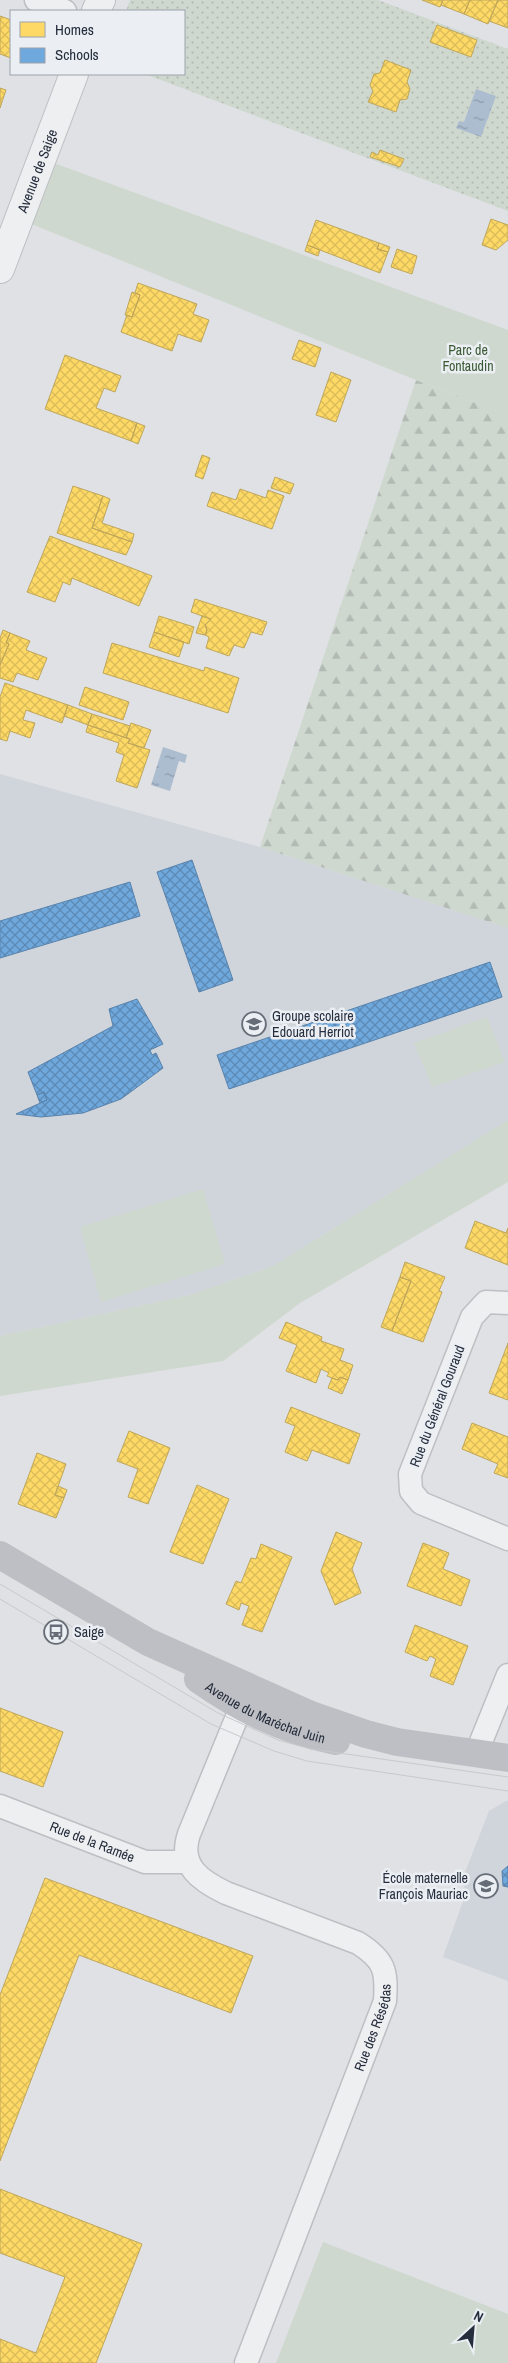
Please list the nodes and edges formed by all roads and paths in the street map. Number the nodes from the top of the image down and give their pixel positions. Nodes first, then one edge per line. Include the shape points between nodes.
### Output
1 (36, 0) edge
2 (62, 10) edge
3 (74, 75) edge
4 (0, 269) edge
5 (508, 1303) edge
6 (508, 1539) edge
7 (0, 1555) edge
8 (508, 1675) edge
9 (245, 1697) junction
10 (476, 1754) junction
11 (508, 1758) edge
12 (0, 1806) edge
13 (188, 1862) junction
14 (246, 2363) edge

1 - 2 street
3 - 4 street, Avenue de Saige
5 - 6 street, Rue du Général Gouraud via 486,1302 472,1317 410,1474 412,1491 421,1502
7 - 9 main road, Avenue du Maréchal Juin via 148,1642 174,1665
8 - 10 street
9 - 10 main road, Avenue du Maréchal Juin via 297,1730 329,1739 370,1746
9 - 13 street via 186,1841
10 - 11 main road, Avenue du Maréchal Juin
12 - 13 street, Rue de la Ramée via 145,1862
13 - 14 street, Rue des Résédas via 204,1883 373,1952 386,1978 386,2001

